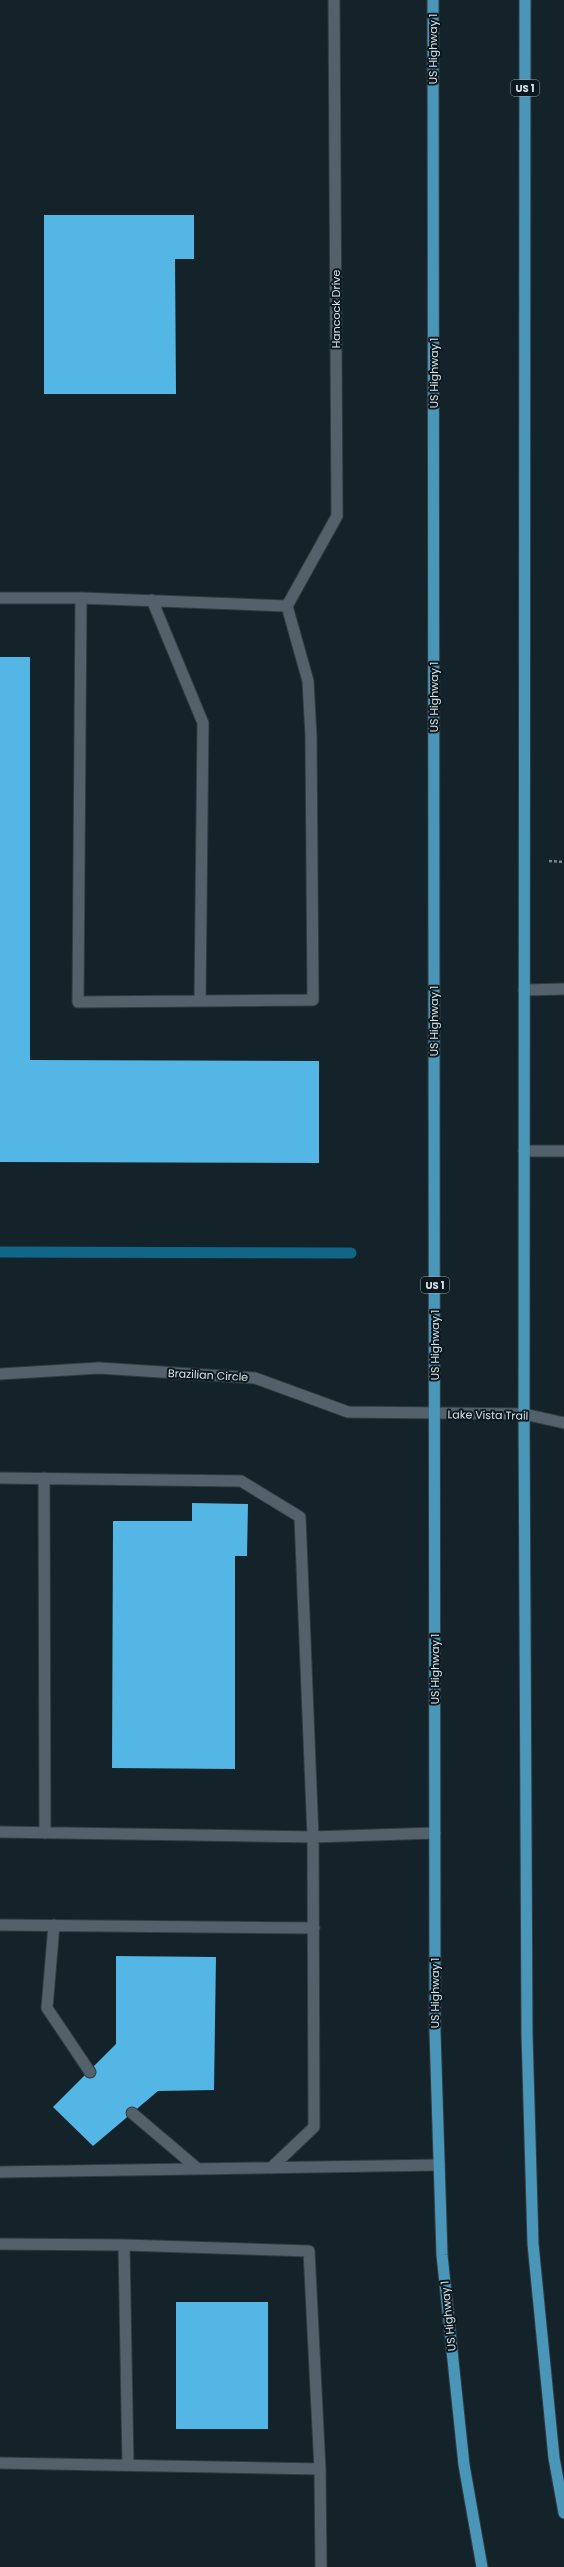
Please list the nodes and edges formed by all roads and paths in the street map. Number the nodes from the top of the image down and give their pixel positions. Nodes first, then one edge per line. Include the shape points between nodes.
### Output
1 (334, 0) edge
2 (433, 0) edge
3 (525, 0) edge
4 (0, 598) edge
5 (81, 598) junction
6 (152, 600) junction
7 (287, 606) junction
8 (564, 989) edge
9 (524, 990) junction
10 (200, 1001) junction
11 (524, 1151) junction
12 (564, 1151) edge
13 (0, 1374) edge
14 (435, 1414) junction
15 (524, 1414) junction
16 (564, 1423) edge
17 (0, 1478) edge
18 (44, 1478) junction
19 (0, 1832) edge
20 (45, 1833) junction
21 (435, 1833) junction
22 (313, 1837) junction
23 (0, 1925) edge
24 (54, 1925) junction
25 (314, 1928) junction
26 (90, 2072) dead end
27 (132, 2113) dead end
28 (439, 2165) junction
29 (271, 2168) junction
30 (198, 2169) junction
31 (0, 2172) edge
32 (0, 2244) edge
33 (124, 2245) junction
34 (0, 2463) edge
35 (128, 2465) junction
36 (320, 2468) junction
37 (564, 2513) edge
38 (321, 2567) edge
39 (482, 2567) edge

1 - 7 street, Hancock Drive via 337,516
2 - 14 main road, US Highway 1 / US 1
3 - 9 main road, US 1
4 - 5 street
5 - 6 street
5 - 10 street via 78,1002
6 - 7 street
6 - 10 street via 203,723
7 - 10 street via 308,681 312,736 312,1000
8 - 9 street
9 - 11 main road, US 1
11 - 12 street
11 - 15 main road, US 1
13 - 14 street, Brazilian Circle via 99,1368 255,1378 348,1412
14 - 15 street, Lake Vista Trail
14 - 21 main road, US Highway 1 / US 1
15 - 16 street, Lake Vista Trail
15 - 37 main road, US 1 via 527,2026 533,2244 554,2458
17 - 18 street
18 - 20 street
18 - 22 street via 241,1481 300,1517
19 - 20 street
20 - 22 street
21 - 22 street
21 - 28 main road, US Highway 1 / US 1 via 435,2032
22 - 25 street
23 - 24 street
24 - 25 street
24 - 26 street via 47,2008
25 - 29 street via 314,2127
27 - 30 street
28 - 29 street
28 - 39 main road, US Highway 1 / US 1 via 442,2255 464,2465
29 - 30 street
30 - 31 street
32 - 33 street
33 - 35 street
33 - 36 street via 309,2251
34 - 35 street
35 - 36 street
36 - 38 street

